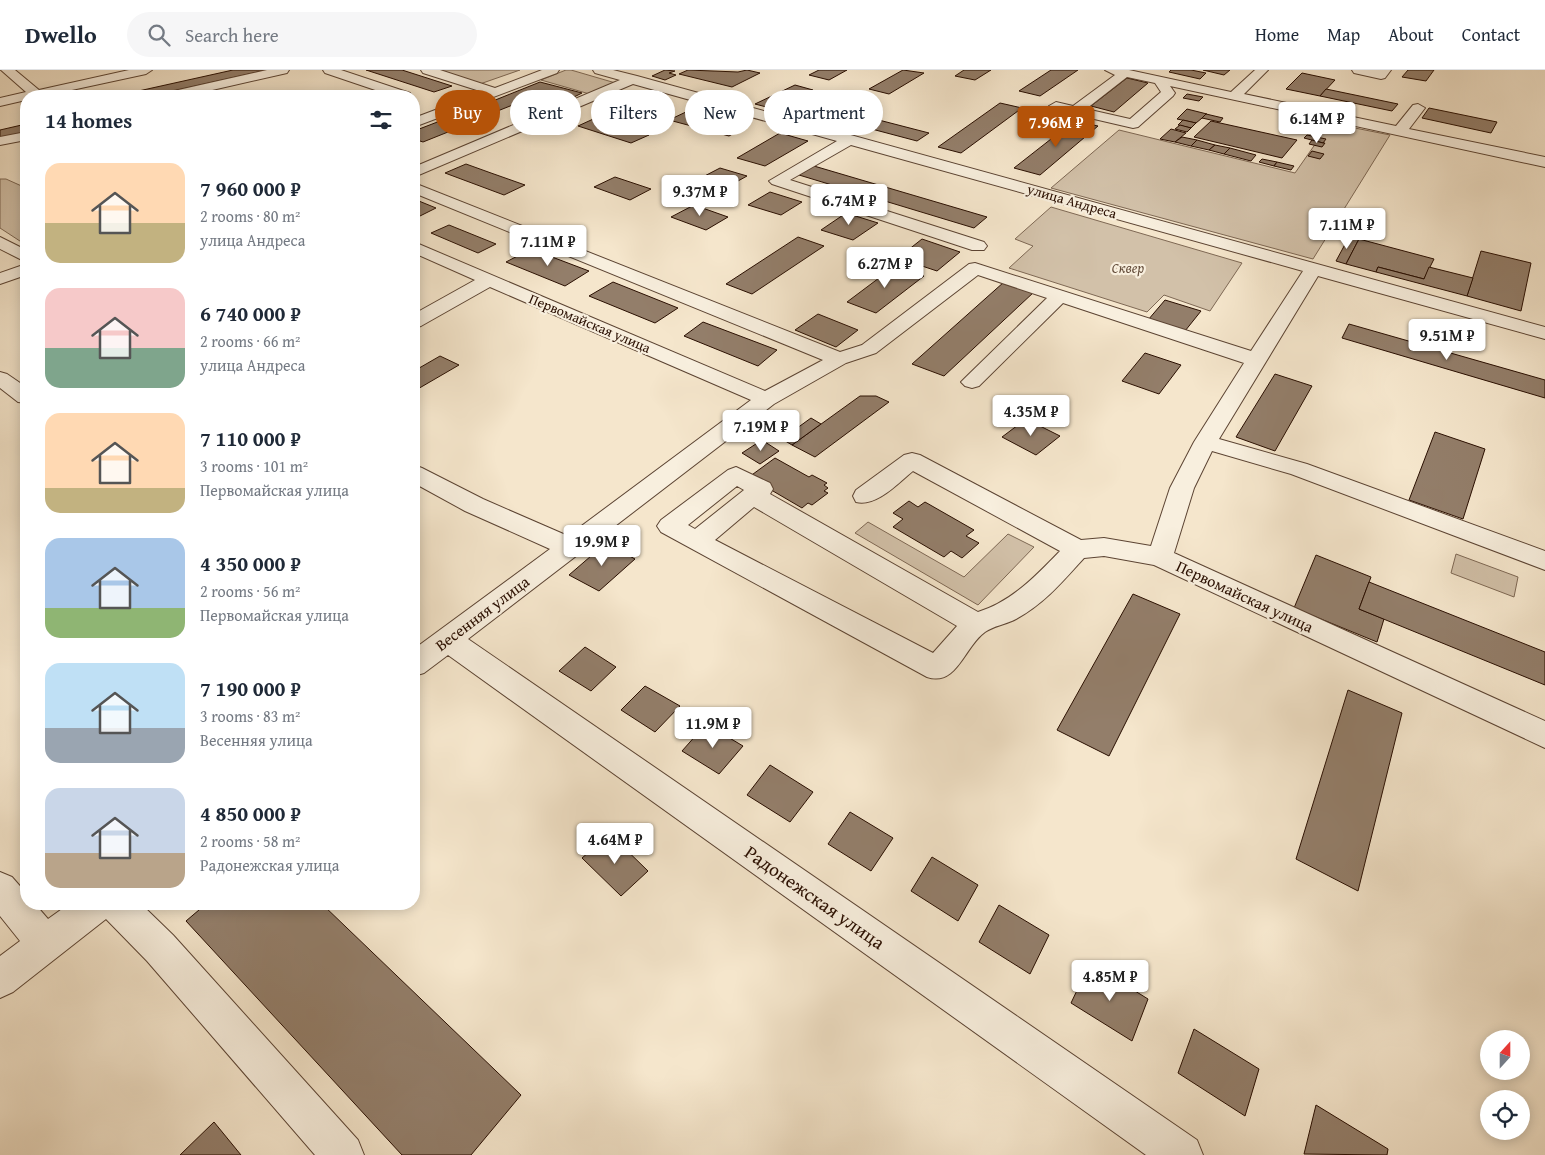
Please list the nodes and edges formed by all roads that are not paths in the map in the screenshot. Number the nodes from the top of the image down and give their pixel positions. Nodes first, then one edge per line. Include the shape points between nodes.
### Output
1 (7, 70) edge
2 (146, 70) edge
3 (283, 70) edge
4 (329, 70) edge
5 (427, 70) edge
6 (553, 70) edge
7 (599, 70) edge
8 (1262, 70) edge
9 (1358, 70) edge
10 (1385, 70) edge
11 (1118, 71) edge
12 (1154, 76) edge
13 (633, 79) junction
14 (31, 90) edge
15 (54, 90) edge
16 (196, 90) edge
17 (387, 90) edge
18 (489, 90) edge
19 (500, 90) edge
20 (1234, 96) junction
21 (20, 98) edge
22 (0, 102) edge
23 (421, 102) edge
24 (1056, 106) dead end
25 (435, 107) edge
26 (1418, 108) dead end
27 (1075, 111) junction
28 (435, 116) edge
29 (420, 122) edge
30 (1400, 131) junction
31 (20, 137) edge
32 (849, 140) junction
33 (0, 142) edge
34 (1545, 162) edge
35 (420, 169) edge
36 (420, 190) edge
37 (0, 242) edge
38 (978, 246) dead end
39 (420, 250) edge
40 (20, 254) edge
41 (1313, 269) junction
42 (20, 272) edge
43 (0, 279) edge
44 (489, 280) junction
45 (1059, 296) junction
46 (420, 319) edge
47 (1545, 333) edge
48 (838, 359) junction
49 (1257, 360) junction
50 (0, 378) edge
51 (972, 382) dead end
52 (20, 391) edge
53 (20, 396) edge
54 (766, 399) junction
55 (0, 404) edge
56 (1205, 442) junction
57 (420, 476) edge
58 (753, 495) junction
59 (865, 496) dead end
60 (697, 541) junction
61 (570, 547) junction
62 (1077, 549) junction
63 (1160, 557) junction
64 (1545, 561) edge
65 (975, 624) junction
66 (447, 639) junction
67 (420, 660) edge
68 (1545, 735) edge
69 (0, 889) edge
70 (89, 910) edge
71 (122, 910) edge
72 (45, 943) junction
73 (0, 979) edge
74 (343, 1155) edge
75 (1182, 1155) edge

1 - 14 street
2 - 15 street
3 - 16 street
4 - 17 street
5 - 18 street
6 - 19 street
7 - 13 street, улица Андреса
8 - 20 street
9 - 10 street via 1381,74
11 - 12 street
11 - 27 street
12 - 20 street
12 - 27 street via 1168,93 1134,124
13 - 32 street, улица Андреса
13 - 35 street
20 - 30 street
21 - 22 street
23 - 25 street
24 - 27 street
26 - 30 street
28 - 29 street
30 - 34 street
31 - 33 street
32 - 38 street via 776,181
32 - 41 street, улица Андреса
36 - 48 street
37 - 40 street
39 - 44 street, Первомайская улица
41 - 47 street, улица Андреса
41 - 49 street, Первомайская улица
42 - 43 street
44 - 46 street
44 - 54 street, Первомайская улица
45 - 48 street, Весенняя улица via 975,268 869,349
45 - 49 street
45 - 51 street
48 - 54 street, Весенняя улица
49 - 56 street, Первомайская улица
50 - 52 street
53 - 55 street
54 - 61 street, Весенняя улица
56 - 63 street, Первомайская улица via 1182,488
56 - 64 street via 1299,469
57 - 61 street via 474,505
58 - 60 street
58 - 60 street via 761,489 736,474 670,526
58 - 65 street
59 - 62 street via 912,460
60 - 65 street via 938,669
61 - 66 street, Весенняя улица
62 - 63 street via 1104,547
62 - 65 street via 1030,598 995,618
63 - 68 street, Первомайская улица
66 - 67 street, Весенняя улица
66 - 75 street, Радонежская улица
69 - 72 street
70 - 72 street
71 - 74 street via 160,948
72 - 73 street

